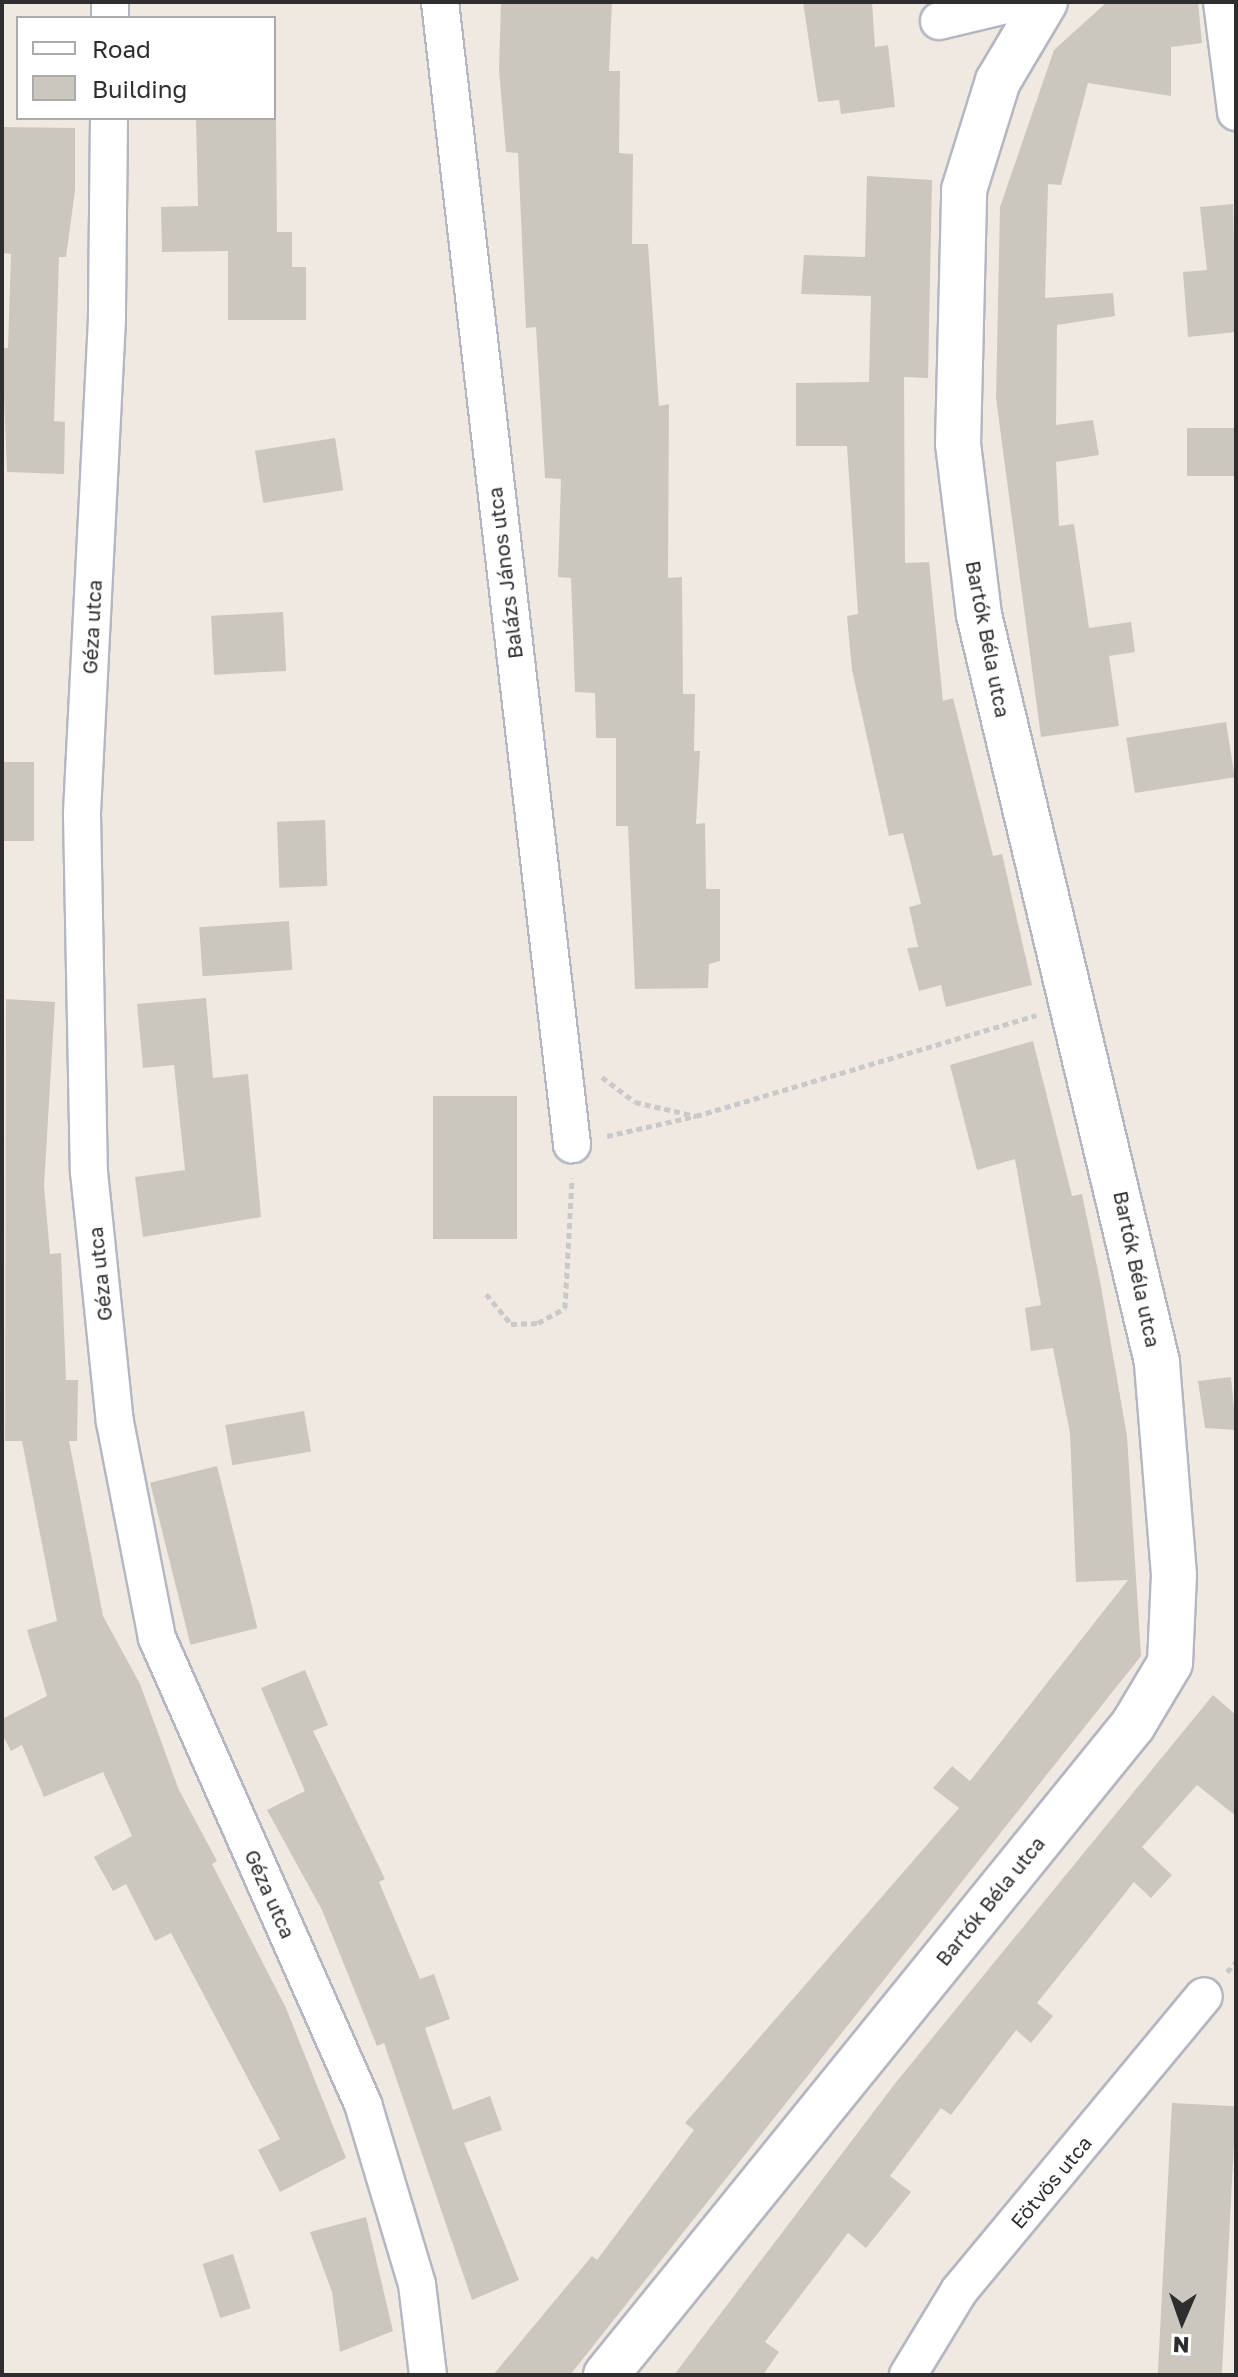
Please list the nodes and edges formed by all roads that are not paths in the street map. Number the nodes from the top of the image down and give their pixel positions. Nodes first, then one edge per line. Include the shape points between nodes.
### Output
1 (440, 2) edge
2 (1019, 2) edge
3 (1045, 2) edge
4 (1222, 2) edge
5 (939, 21) dead end
6 (1236, 112) edge
7 (109, 120) edge
8 (572, 1144) road end
9 (1204, 1996) dead end
10 (428, 2375) edge
11 (606, 2375) edge
12 (908, 2375) edge

1 - 8 street, Balázs János utca
2 - 5 street
3 - 11 street, Bartók Béla utca via 998,81 964,190 957,429 979,615 1157,1362 1174,1575 1170,1663 1133,1725
4 - 6 street
7 - 10 street, Géza utca via 107,319 82,814 89,1172 115,1422 157,1638 363,2104 417,2284
9 - 12 street, Eötvös utca via 959,2291

